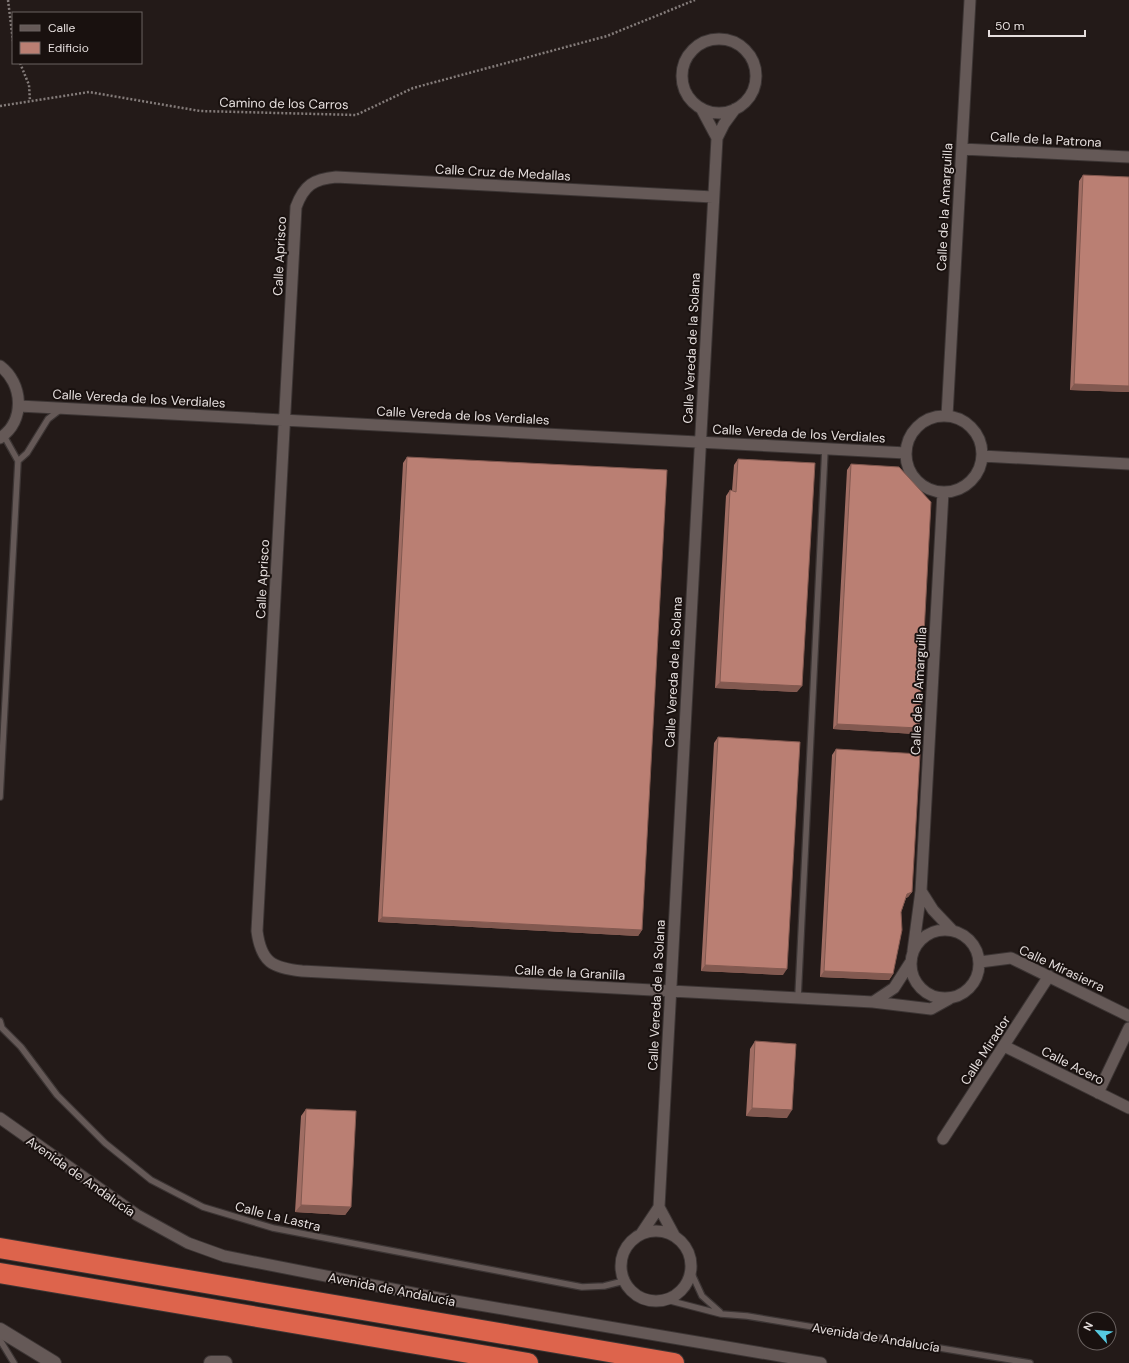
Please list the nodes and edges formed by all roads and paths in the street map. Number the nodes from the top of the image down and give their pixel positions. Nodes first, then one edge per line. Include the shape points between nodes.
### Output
1 (8, 0) edge
2 (695, 0) edge
3 (970, 0) edge
4 (12, 33) edge
5 (20, 64) edge
6 (30, 101) junction
7 (0, 106) edge
8 (701, 108) junction
9 (735, 109) junction
10 (717, 138) junction
11 (962, 149) junction
12 (1129, 157) edge
13 (300, 197) joint
14 (713, 197) junction
15 (0, 366) edge
16 (19, 406) junction
17 (62, 408) junction
18 (947, 416) junction
19 (284, 420) junction
20 (2, 437) edge
21 (700, 442) junction
22 (825, 448) junction
23 (906, 453) junction
24 (982, 456) junction
25 (18, 461) junction
26 (1129, 464) edge
27 (943, 492) junction
28 (0, 797) edge
29 (921, 891) junction
30 (952, 930) junction
31 (913, 951) junction
32 (267, 961) joint
33 (910, 962) junction
34 (980, 962) junction
35 (1050, 976) junction
36 (670, 990) junction
37 (798, 998) junction
38 (951, 998) junction
39 (873, 1002) junction
40 (1129, 1016) edge
41 (0, 1021) edge
42 (1129, 1028) edge
43 (1004, 1046) junction
44 (1098, 1093) junction
45 (1129, 1108) edge
46 (0, 1118) edge
47 (943, 1139) dead end
48 (659, 1207) junction
49 (641, 1234) junction
50 (674, 1235) junction
51 (0, 1248) edge
52 (691, 1272) junction
53 (0, 1273) edge
54 (624, 1281) junction
55 (667, 1300) junction
56 (721, 1314) junction
57 (0, 1330) edge
58 (0, 1340) edge
59 (14, 1363) edge
60 (54, 1363) edge
61 (211, 1363) edge
62 (225, 1363) edge
63 (528, 1363) edge
64 (674, 1363) edge
65 (821, 1363) edge
66 (1030, 1363) edge

1 - 4 path
2 - 6 path, Camino de los Carros via 607,36 413,88 356,114 200,111 89,92
3 - 11 street, Calle de la Amarguilla
5 - 6 path via 29,85
6 - 7 path, Camino de los Carros
8 - 9 street via 718,112
8 - 9 street via 692,101 685,90 682,78 684,66 697,46 708,40 720,39 732,41 743,47 755,68 756,80 752,92 745,102
8 - 10 street
9 - 10 street, Calle Vereda de la Solana
10 - 14 street, Calle Vereda de la Solana
11 - 12 street, Calle de la Patrona
11 - 18 street, Calle de la Amarguilla
13 - 14 street, Calle Cruz de Medallas via 309,185 321,178 336,177
13 - 19 street, Calle Aprisco via 296,207
14 - 21 street, Calle Vereda de la Solana
15 - 16 street via 14,380
16 - 17 street, Calle Vereda de los Verdiales
16 - 20 street via 16,417
17 - 19 street, Calle Vereda de los Verdiales
17 - 25 lane via 48,419 27,453
18 - 23 street via 932,418 919,426 910,438
18 - 24 street via 961,420 973,429 980,442
19 - 21 street, Calle Vereda de los Verdiales
19 - 32 street, Calle Aprisco via 257,931 259,947
20 - 25 lane
21 - 22 street, Calle Vereda de los Verdiales
21 - 36 street, Calle Vereda de la Solana
22 - 23 street, Calle Vereda de los Verdiales
22 - 37 lane
23 - 27 street via 908,468 916,481 929,489
24 - 26 street
24 - 27 street via 979,470 970,482 958,490
25 - 28 lane
27 - 29 street, Calle de la Amarguilla
29 - 30 street via 933,910
29 - 31 street, Calle de la Amarguilla
30 - 31 street via 928,934 919,941
30 - 34 street via 971,941
31 - 33 street
32 - 36 street, Calle de la Granilla via 283,969 302,971
33 - 38 street via 912,975 927,994
33 - 39 street via 894,988
34 - 35 street, Calle Mirasierra via 1011,958
34 - 38 street via 979,972 969,989
35 - 40 street, Calle Mirasierra
35 - 43 street, Calle Mirador
36 - 37 street, Calle de la Granilla
36 - 48 street, Calle Vereda de la Solana
37 - 39 street, Calle de la Granilla
38 - 39 street, Calle de la Granilla via 930,1009
41 - 54 lane, Calle La Lastra via 2,1028 21,1047 57,1095 105,1143 151,1180 203,1207 273,1228 574,1285 604,1286
42 - 44 street
43 - 44 street, Calle Acero
43 - 47 street, Calle Mirador
44 - 45 street, Calle Acero
46 - 65 street, Avenida de Andalucía via 137,1215 188,1243 224,1256 438,1298
48 - 49 street
48 - 50 street
49 - 50 street via 658,1231
49 - 54 street via 625,1249 621,1265
50 - 52 street via 688,1251
51 - 64 highway
52 - 55 street via 683,1289
52 - 56 lane via 702,1296
53 - 63 highway
54 - 55 street via 630,1290 647,1301
55 - 56 lane, Avenida de Andalucía
56 - 66 lane, Avenida de Andalucía via 747,1316
57 - 60 street
58 - 59 lane
61 - 62 street

